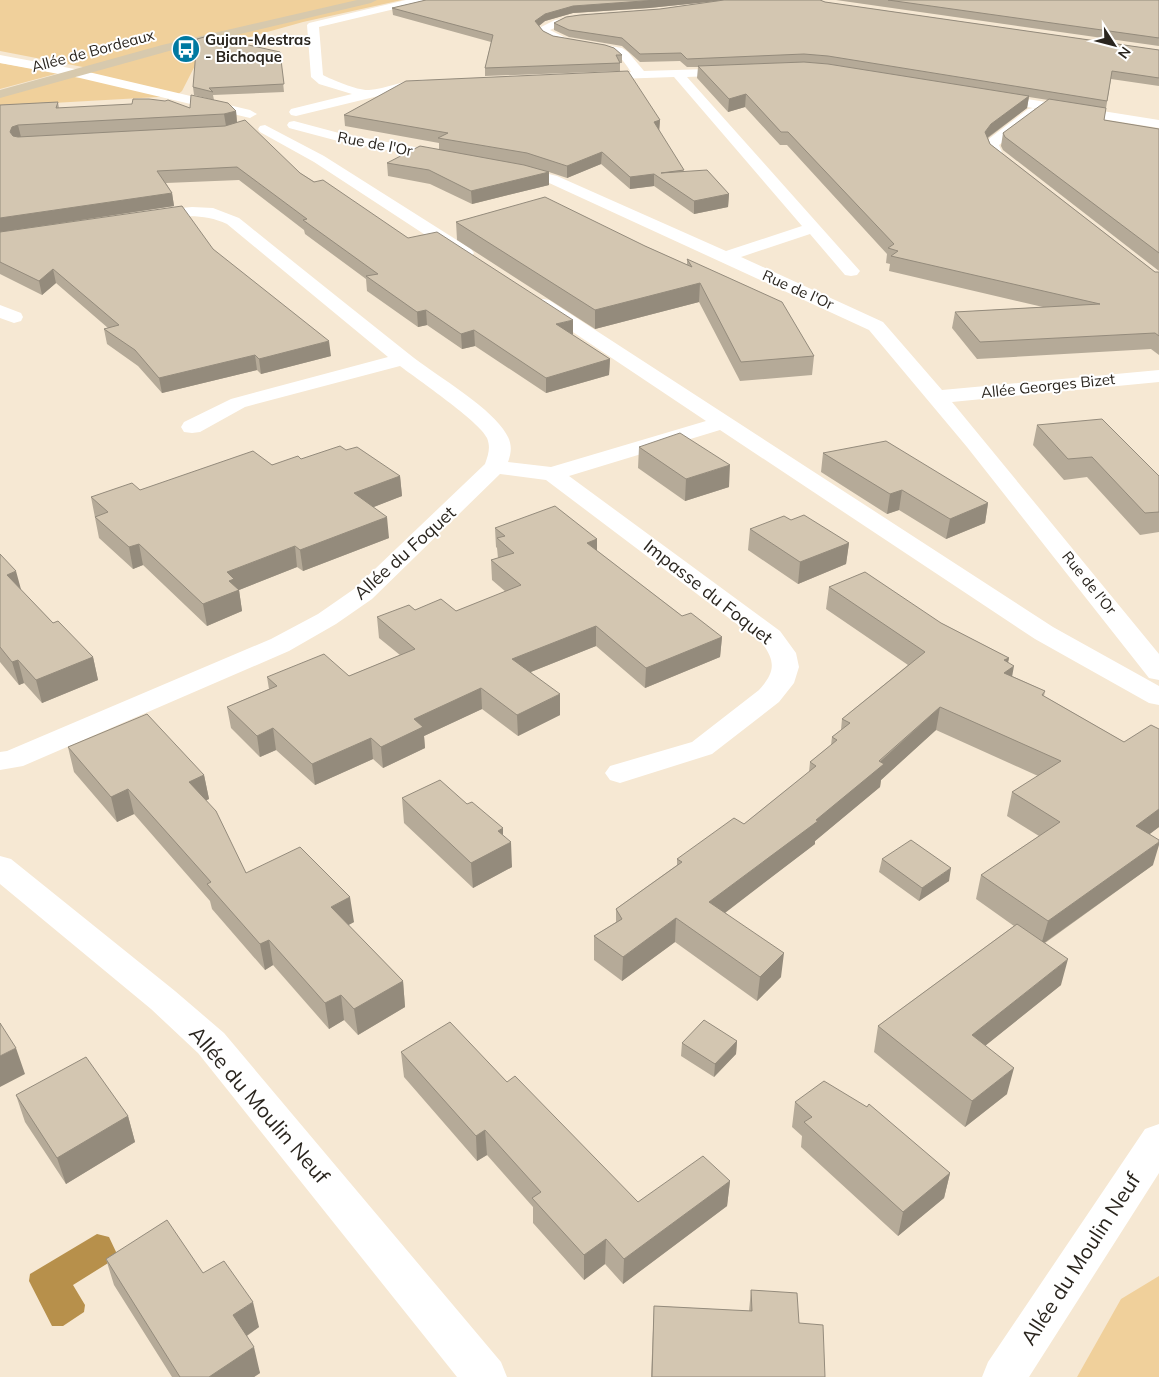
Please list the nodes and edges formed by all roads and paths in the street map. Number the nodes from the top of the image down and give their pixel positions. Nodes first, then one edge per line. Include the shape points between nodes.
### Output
1 (371, 0) edge
2 (420, 0) edge
3 (599, 17) edge
4 (0, 59) edge
5 (746, 70) edge
6 (74, 73) junction
7 (677, 73) junction
8 (641, 75) junction
9 (581, 77) edge
10 (441, 83) edge
11 (0, 94) edge
12 (973, 94) edge
13 (368, 95) junction
14 (1042, 106) junction
15 (292, 116) junction
16 (255, 122) junction
17 (1159, 124) edge
18 (461, 160) edge
19 (499, 167) edge
20 (1029, 182) edge
21 (131, 219) edge
22 (812, 228) junction
23 (725, 257) junction
24 (484, 266) edge
25 (851, 271) dead end
26 (526, 293) edge
27 (403, 359) junction
28 (1159, 376) edge
29 (937, 397) junction
30 (724, 422) junction
31 (192, 427) dead end
32 (495, 467) junction
33 (552, 474) junction
34 (1159, 672) edge
35 (1159, 697) edge
36 (0, 761) edge
37 (620, 773) dead end
38 (0, 867) edge
39 (1159, 1140) edge
40 (485, 1377) edge
41 (1004, 1377) edge

1 - 6 main road, Allée de Bordeaux
2 - 13 street via 313,25 317,77
3 - 8 street via 559,22 543,29 559,40 618,51
4 - 6 street, Rue de l'Or
5 - 7 street
6 - 11 main road, Allée de Bordeaux
6 - 16 street, Rue de l'Or
7 - 8 street
7 - 22 street
8 - 9 street
10 - 13 street
12 - 14 street
13 - 15 street
14 - 17 street
14 - 20 street via 992,145 998,158
15 - 16 street
15 - 18 street, Rue de l'Or via 338,137
16 - 24 street, Rue de l'Or via 319,159
19 - 23 street, Rue de l'Or via 552,179
21 - 27 street via 193,212 226,217
22 - 23 street
22 - 25 street
23 - 29 street, Rue de l'Or via 873,324
26 - 30 street
27 - 31 street via 238,403
27 - 32 street via 492,428 501,451
28 - 29 street, Allée Georges Bizet
29 - 34 street, Rue de l'Or
30 - 33 street
30 - 35 street via 1044,633
32 - 33 street
32 - 36 street, Allée du Foquet via 363,594 327,619 280,646 13,759
33 - 37 street, Impasse du Foquet via 771,637 783,653 786,667 780,683 769,696 702,748
38 - 40 street, Allée du Moulin Neuf via 211,1043
39 - 41 street, Allée du Moulin Neuf

